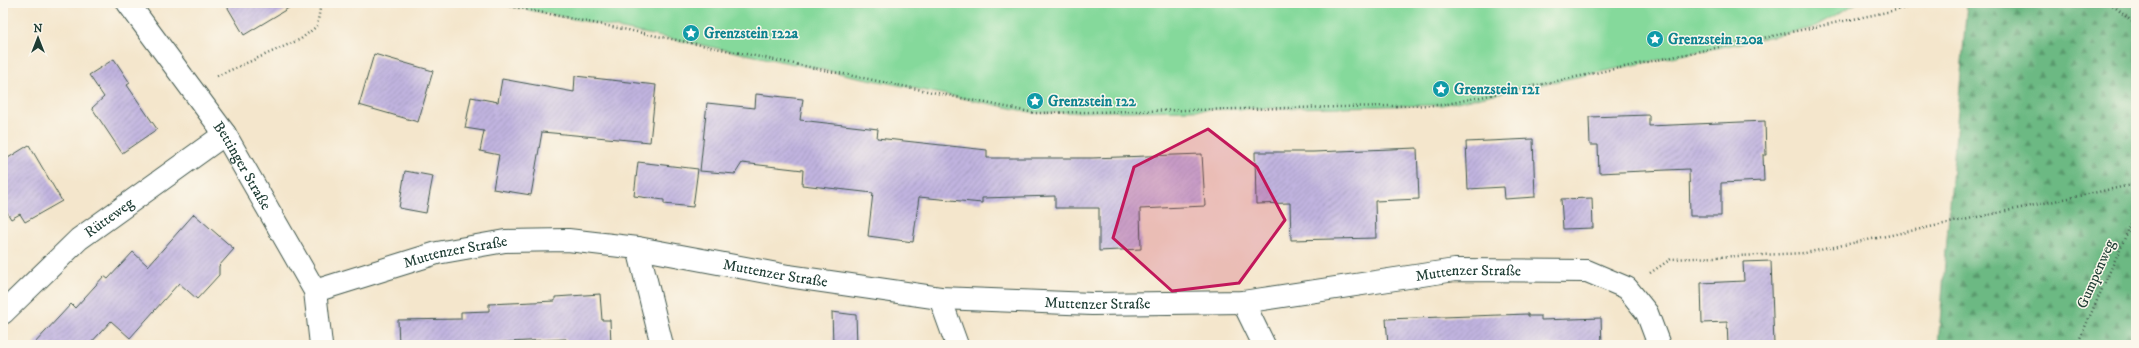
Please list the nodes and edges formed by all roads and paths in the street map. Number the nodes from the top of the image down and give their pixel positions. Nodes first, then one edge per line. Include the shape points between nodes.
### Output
1 (128, 3) edge
2 (321, 3) edge
3 (495, 3) edge
4 (1930, 3) edge
5 (2110, 3) edge
6 (2136, 25) edge
7 (216, 77) dead end
8 (225, 134) junction
9 (2136, 184) edge
10 (2136, 212) edge
11 (638, 248) junction
12 (1626, 288) junction
13 (315, 291) junction
14 (940, 298) junction
15 (1243, 302) junction
16 (3, 313) edge
17 (321, 345) edge
18 (662, 345) edge
19 (957, 345) edge
20 (1264, 345) edge
21 (1659, 345) edge
22 (2077, 345) edge

1 - 8 street, Bettinger Straße
2 - 7 path via 317,26 301,40
3 - 4 path via 1035,113 1442,105
5 - 6 path
8 - 13 street, Bettinger Straße
8 - 16 street, Rütteweg via 79,239
9 - 12 path via 1806,253 1671,260
10 - 22 path, Gumpenweg
11 - 13 street, Muttenzer Straße via 568,240 505,241 437,253
11 - 14 street, Muttenzer Straße via 788,276
11 - 18 street
12 - 15 street, Muttenzer Straße via 1587,271 1455,270
12 - 21 street, Muttenzer Straße via 1647,313
13 - 17 street, Bettinger Straße
14 - 15 street, Muttenzer Straße via 1092,304
14 - 19 street
15 - 20 street

